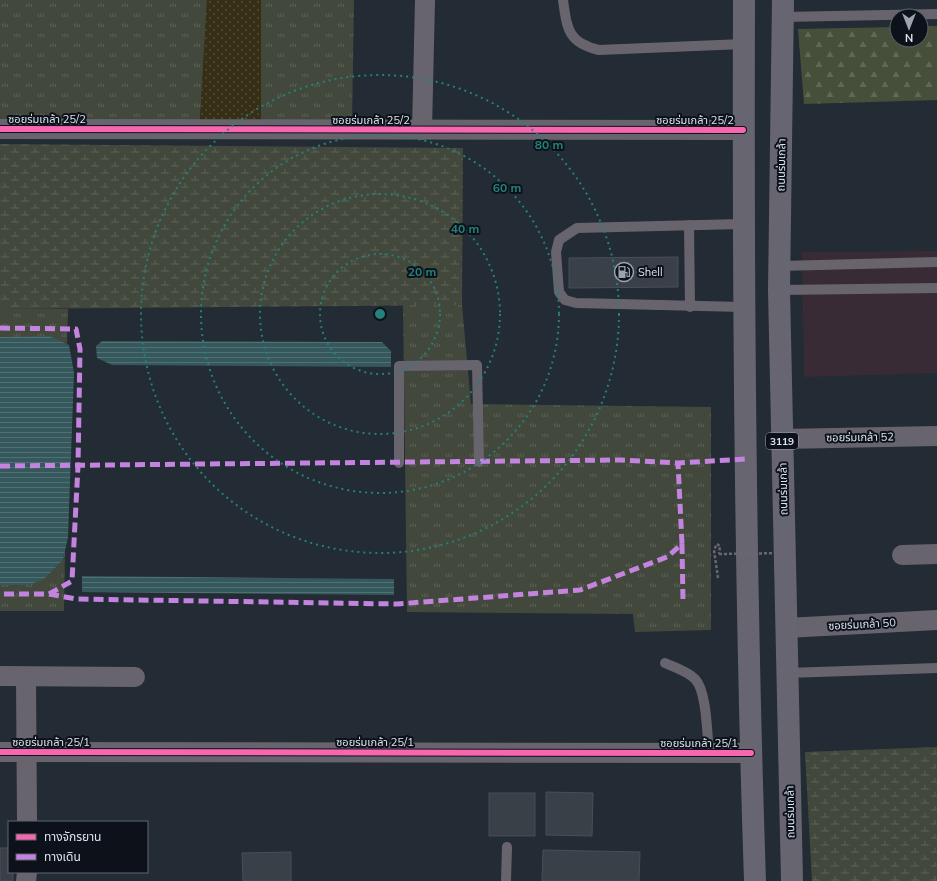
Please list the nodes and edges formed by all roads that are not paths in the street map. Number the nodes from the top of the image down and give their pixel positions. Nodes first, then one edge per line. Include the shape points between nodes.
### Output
1 (425, 0) edge
2 (563, 0) edge
3 (744, 0) edge
4 (783, 8) edge
5 (937, 14) edge
6 (744, 44) junction
7 (0, 129) edge
8 (422, 130) junction
9 (743, 130) junction
10 (742, 224) junction
11 (689, 226) junction
12 (937, 262) edge
13 (780, 266) junction
14 (937, 288) edge
15 (779, 290) junction
16 (690, 307) junction
17 (743, 307) junction
18 (937, 436) edge
19 (782, 439) junction
20 (478, 462) dead end
21 (399, 463) dead end
22 (937, 554) edge
23 (902, 555) dead end
24 (937, 620) edge
25 (786, 628) junction
26 (665, 663) dead end
27 (937, 668) edge
28 (787, 672) junction
29 (0, 676) edge
30 (26, 677) junction
31 (135, 677) dead end
32 (0, 752) edge
33 (28, 752) junction
34 (708, 753) junction
35 (751, 753) junction
36 (27, 821) edge
37 (507, 847) dead end
38 (506, 881) edge
39 (755, 881) edge
40 (792, 881) edge

1 - 8 street
2 - 6 lane via 572,38 584,47 598,50
3 - 6 main road
4 - 5 lane
4 - 13 main road, ถนนร่มเกล้า / 3119
6 - 9 main road
7 - 8 street, ซอยร่มเกล้า 25/2
8 - 9 street, ซอยร่มเกล้า 25/2
9 - 10 main road
10 - 11 lane
10 - 17 main road
11 - 16 lane
11 - 16 lane via 577,228 559,240 556,252 559,292 565,300 576,303
12 - 13 lane
13 - 15 main road, ถนนร่มเกล้า / 3119
14 - 15 lane
15 - 19 main road, ถนนร่มเกล้า / 3119
16 - 17 lane
17 - 35 main road
18 - 19 street, ซอยร่มเกล้า 52
19 - 25 main road, ถนนร่มเกล้า / 3119
20 - 21 lane via 477,366 399,366
22 - 23 street
24 - 25 street, ซอยร่มเกล้า 50
25 - 28 main road, ถนนร่มเกล้า / 3119
26 - 34 lane via 697,680 703,695
27 - 28 lane
28 - 40 main road, ถนนร่มเกล้า / 3119
29 - 30 street
30 - 31 street
30 - 33 street
32 - 33 street, ซอยร่มเกล้า 25/1
33 - 34 street, ซอยร่มเกล้า 25/1
33 - 36 street
34 - 35 street, ซอยร่มเกล้า 25/1
35 - 39 main road
37 - 38 lane

